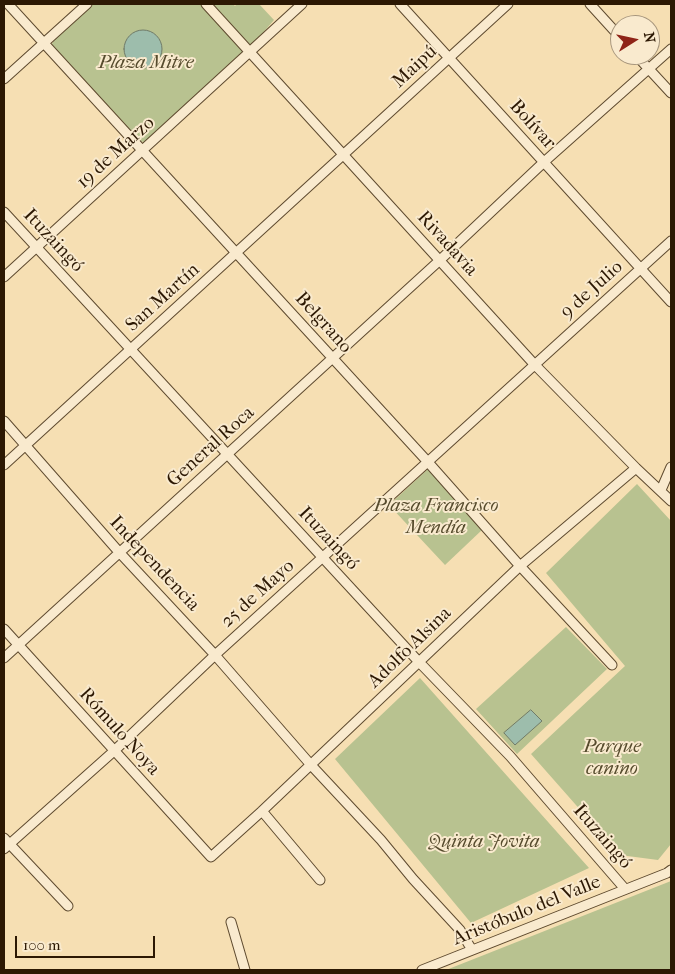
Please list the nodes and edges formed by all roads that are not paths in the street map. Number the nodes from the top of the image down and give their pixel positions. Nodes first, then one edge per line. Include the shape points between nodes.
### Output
1 (8, 4) edge
2 (87, 4) edge
3 (206, 4) edge
4 (302, 4) edge
5 (400, 4) edge
6 (508, 4) edge
7 (590, 4) edge
8 (610, 26) edge
9 (44, 43) junction
10 (671, 49) edge
11 (250, 51) junction
12 (449, 58) junction
13 (645, 65) edge
14 (649, 69) junction
15 (4, 79) edge
16 (671, 93) edge
17 (143, 150) junction
18 (343, 154) junction
19 (544, 162) junction
20 (4, 212) edge
21 (671, 240) edge
22 (36, 248) junction
23 (236, 252) junction
24 (440, 260) junction
25 (640, 268) junction
26 (4, 277) edge
27 (671, 302) edge
28 (130, 349) junction
29 (332, 358) junction
30 (534, 364) junction
31 (4, 422) edge
32 (25, 445) junction
33 (227, 454) junction
34 (427, 461) junction
35 (4, 465) edge
36 (671, 467) edge
37 (636, 468) junction
38 (661, 490) junction
39 (671, 500) edge
40 (119, 552) junction
41 (323, 557) junction
42 (520, 566) junction
43 (4, 629) edge
44 (18, 645) junction
45 (215, 654) junction
46 (4, 658) edge
47 (419, 662) junction
48 (612, 665) dead end
49 (114, 751) junction
50 (311, 765) junction
51 (262, 811) junction
52 (6, 844) edge
53 (211, 857) joint
54 (670, 872) edge
55 (320, 880) dead end
56 (625, 889) junction
57 (68, 906) dead end
58 (230, 922) dead end
59 (472, 950) junction
60 (245, 970) edge
61 (422, 970) edge

1 - 9 street, Belgrano
2 - 9 street
3 - 11 street, Rivadavia
4 - 11 street, 19 de Marzo
5 - 12 street, Bolívar
6 - 12 street, Maipú
7 - 8 street
9 - 15 street
9 - 17 street, Belgrano
10 - 14 street, General Roca
11 - 17 street, 19 de Marzo
11 - 18 street, Rivadavia
12 - 18 street, Maipú
12 - 19 street, Bolívar
13 - 14 street
14 - 16 street
14 - 19 street, General Roca
17 - 22 street, 19 de Marzo
17 - 23 street, Belgrano
18 - 23 street, San Martín
18 - 24 street, Rivadavia
19 - 24 street, General Roca
19 - 25 street, Bolívar
20 - 22 street, Ituzaingó
21 - 25 street, 9 de Julio
22 - 26 street, 19 de Marzo
22 - 28 street, Ituzaingó
23 - 28 street, San Martín
23 - 29 street, Belgrano
24 - 29 street, General Roca
24 - 30 street, Rivadavia
25 - 27 street, Bolívar
25 - 30 street, 9 de Julio
28 - 32 street, San Martín
28 - 33 street, Ituzaingó
29 - 33 street, General Roca
29 - 34 street, Belgrano
30 - 34 street, 25 de Mayo
30 - 37 street, Rivadavia
31 - 32 street, Independencia
32 - 35 street, San Martín
32 - 40 street, Independencia
33 - 40 street, General Roca
33 - 41 street, Ituzaingó
34 - 41 street, 25 de Mayo
34 - 42 street, Belgrano
36 - 38 street
37 - 38 street, Rivadavia
37 - 42 street, Adolfo Alsina
38 - 39 street, Rivadavia
40 - 44 street, General Roca
40 - 45 street, Independencia
41 - 45 street, 25 de Mayo
41 - 47 street, Ituzaingó
42 - 47 street, Adolfo Alsina
42 - 48 street, Belgrano
43 - 44 street, Rómulo Noya
44 - 46 street, General Roca
44 - 49 street, Rómulo Noya
45 - 49 street, 25 de Mayo
45 - 50 street, Independencia
47 - 50 street, Adolfo Alsina
47 - 56 street, Ituzaingó via 510,756
49 - 52 street, 25 de Mayo
49 - 53 street, Rómulo Noya
50 - 51 street, Adolfo Alsina
50 - 59 street, Independencia via 460,930
51 - 53 street, Adolfo Alsina
51 - 55 street
52 - 57 street
54 - 56 street, Aristóbulo del Valle
56 - 59 street, Aristóbulo del Valle
58 - 60 street
59 - 61 street, Aristóbulo del Valle

